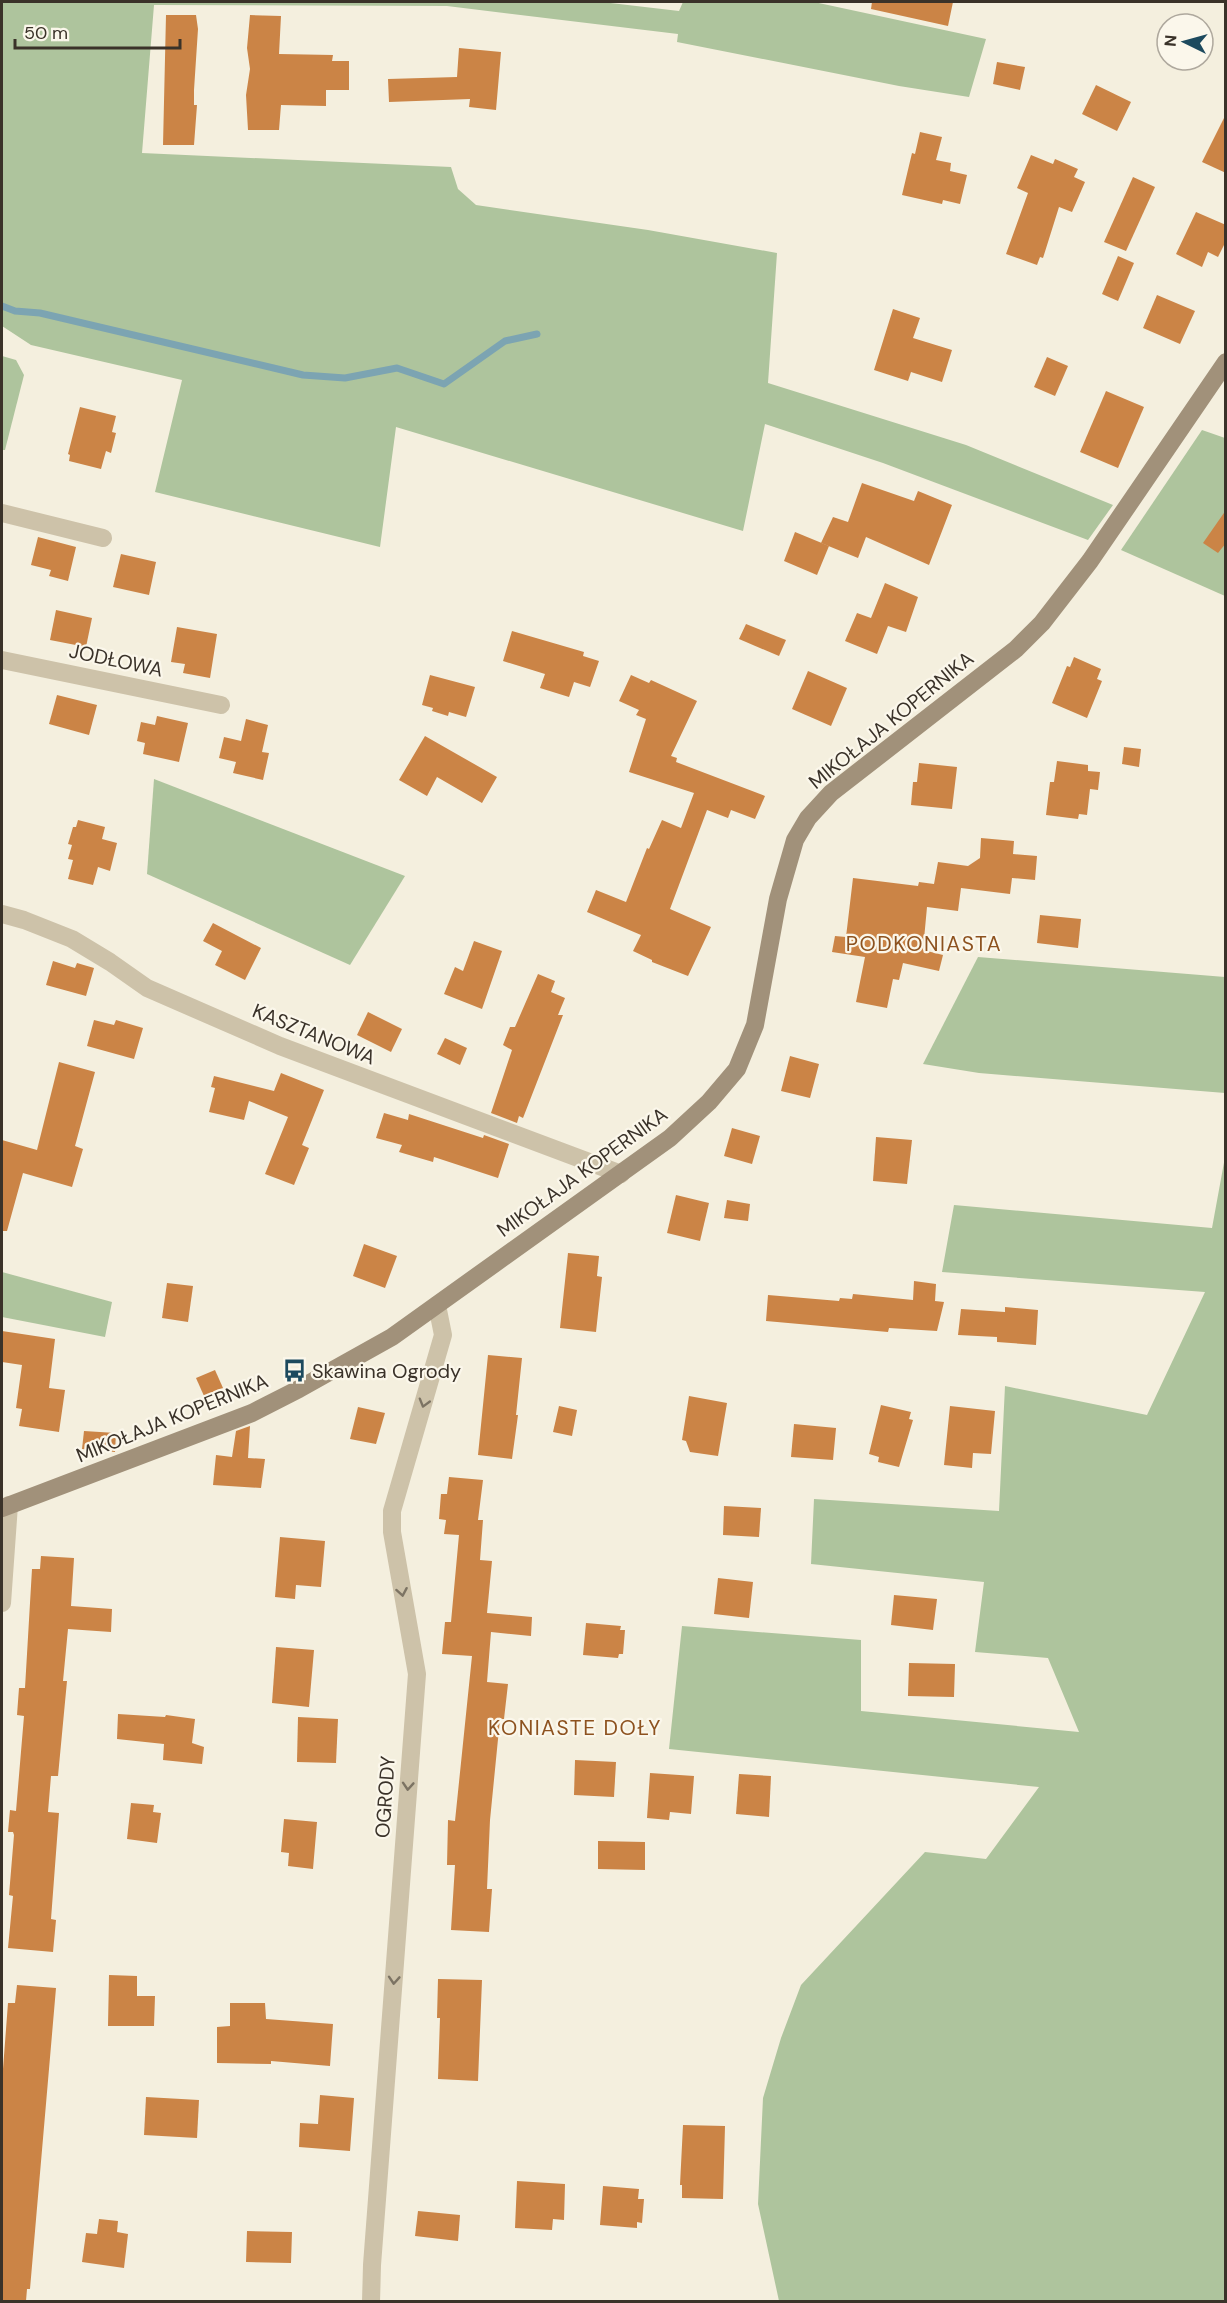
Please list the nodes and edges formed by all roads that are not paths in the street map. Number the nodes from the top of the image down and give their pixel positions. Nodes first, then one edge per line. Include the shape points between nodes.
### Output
1 (1226, 362) edge
2 (2, 513) edge
3 (103, 538) dead end
4 (2, 660) edge
5 (221, 705) dead end
6 (2, 914) edge
7 (621, 1174) junction
8 (437, 1305) junction
9 (5, 1507) edge
10 (2, 1603) edge
11 (371, 2301) edge

1 - 7 street, MIKOŁAJA KOPERNIKA via 1090,561 1042,623 1016,649 831,793 808,818 795,840 778,899 755,1025 737,1069 670,1138
2 - 3 street
4 - 5 street, JODŁOWA
6 - 7 street, KASZTANOWA via 72,939 147,988 280,1046
7 - 8 street, MIKOŁAJA KOPERNIKA
8 - 9 street, MIKOŁAJA KOPERNIKA via 392,1337 252,1413
8 -> 11 street, OGRODY via 442,1335 392,1511 392,1532 417,1674
9 - 10 street

